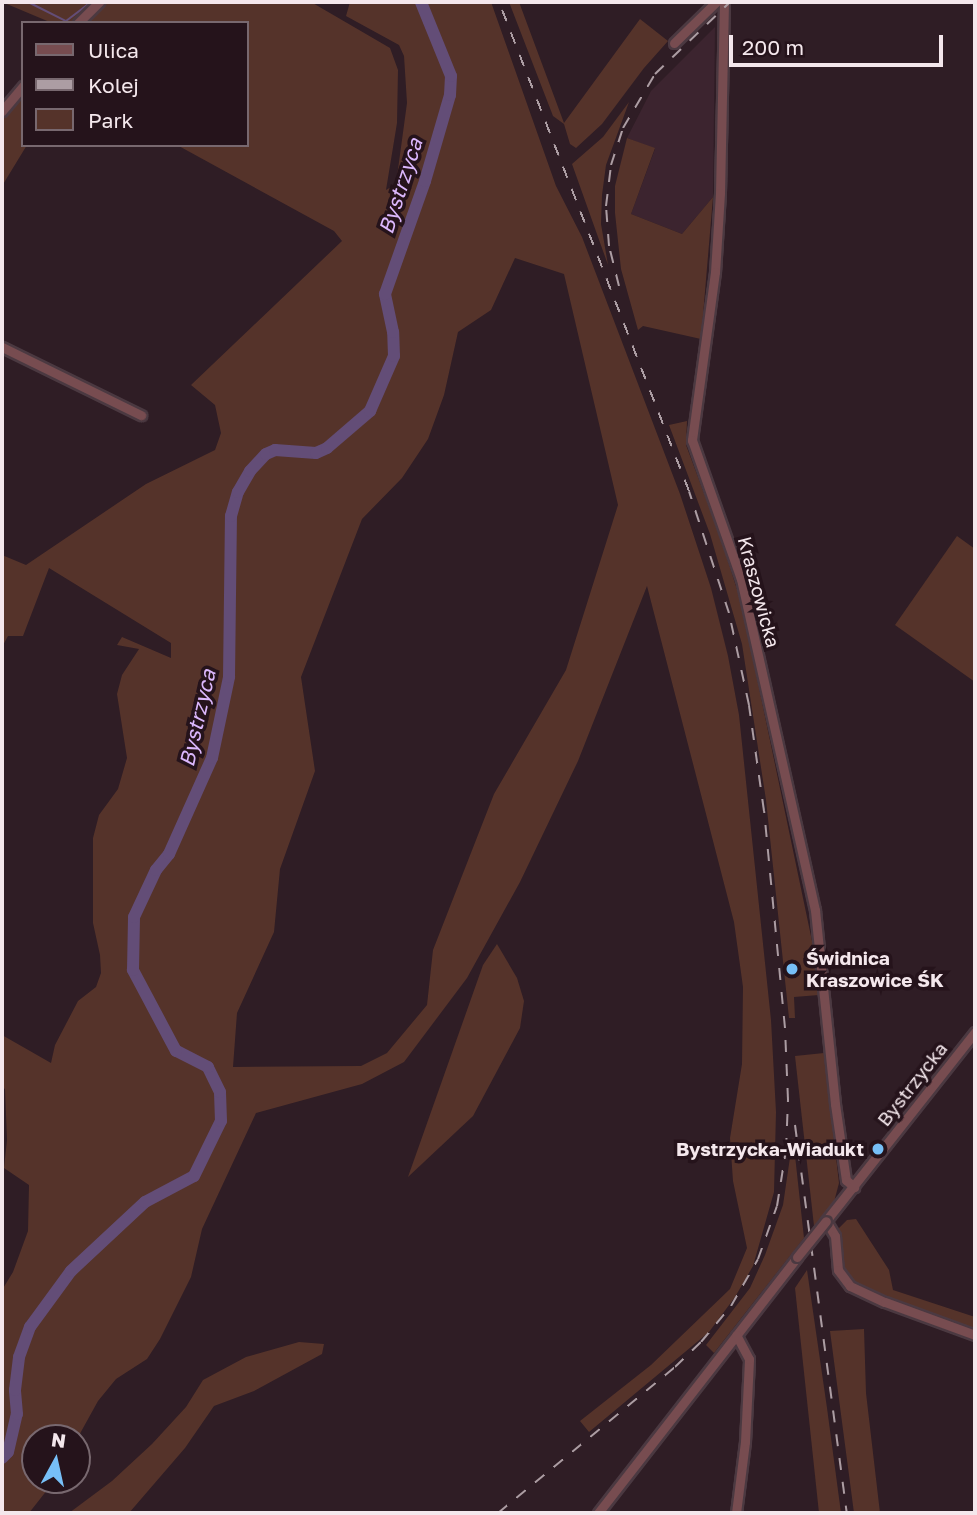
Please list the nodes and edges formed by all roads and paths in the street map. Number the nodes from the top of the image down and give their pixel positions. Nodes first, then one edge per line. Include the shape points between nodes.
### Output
1 (100, 2) edge
2 (716, 2) edge
3 (724, 2) edge
4 (80, 21) edge
5 (674, 43) dead end
6 (21, 88) edge
7 (2, 111) edge
8 (2, 347) edge
9 (141, 415) dead end
10 (975, 1032) edge
11 (854, 1187) junction
12 (826, 1222) junction
13 (736, 1335) junction
14 (975, 1335) edge
15 (598, 1513) edge
16 (736, 1513) edge

1 - 4 street
2 - 5 street
3 - 11 street, Kraszowicka via 716,258 692,440 741,579 815,910 836,1117 846,1180
6 - 7 street
8 - 9 street
10 - 11 street, Bystrzycka
11 - 12 street, Bystrzycka
12 - 13 street, Bystrzycka, bridge
12 - 14 street via 835,1236 838,1270 850,1286
13 - 15 street, Bystrzycka
13 - 16 street via 749,1359

